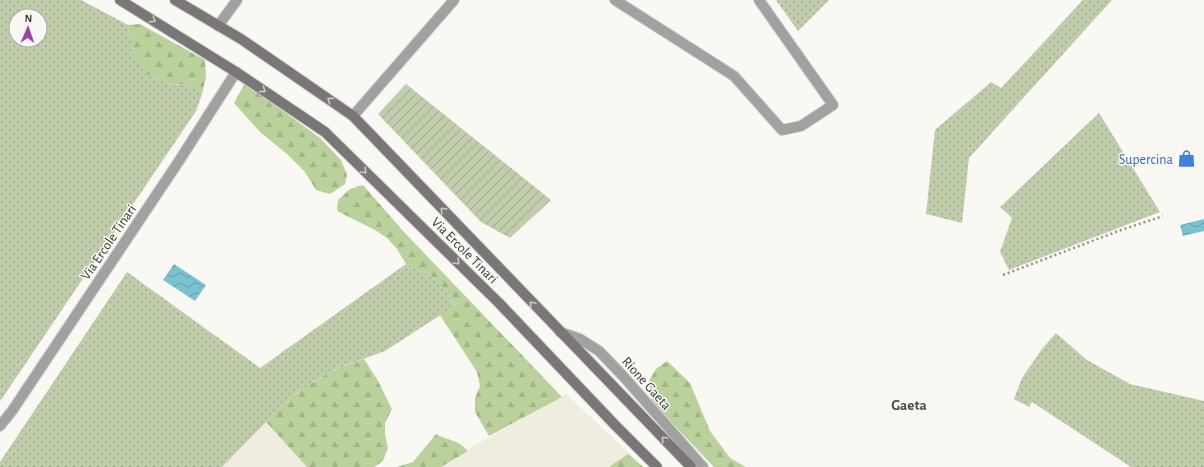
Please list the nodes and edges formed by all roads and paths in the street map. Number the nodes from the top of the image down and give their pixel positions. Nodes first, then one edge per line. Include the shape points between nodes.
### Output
1 (120, 0) edge
2 (175, 0) edge
3 (237, 0) edge
4 (454, 0) edge
5 (615, 0) edge
6 (759, 0) edge
7 (218, 26) junction
8 (236, 72) junction
9 (353, 116) junction
10 (1163, 216) dead end
11 (1003, 275) dead end
12 (560, 332) junction
13 (0, 426) edge
14 (657, 467) edge
15 (691, 467) edge
16 (702, 467) edge

1 -> 8 street, Via Ercole Tinari
2 - 7 street, Via Ercole Tinari
3 - 7 street
4 - 9 street
5 - 6 street via 734,76 782,130 801,126 833,105
9 -> 7 street, Via Ercole Tinari
8 - 13 street, Via Ercole Tinari
8 -> 14 street, Via Ercole Tinari via 325,132 499,304
12 -> 9 street, Via Ercole Tinari
10 - 11 path
15 -> 12 street, Via Ercole Tinari
12 - 16 street, Rione Gaeta via 580,339 599,351

